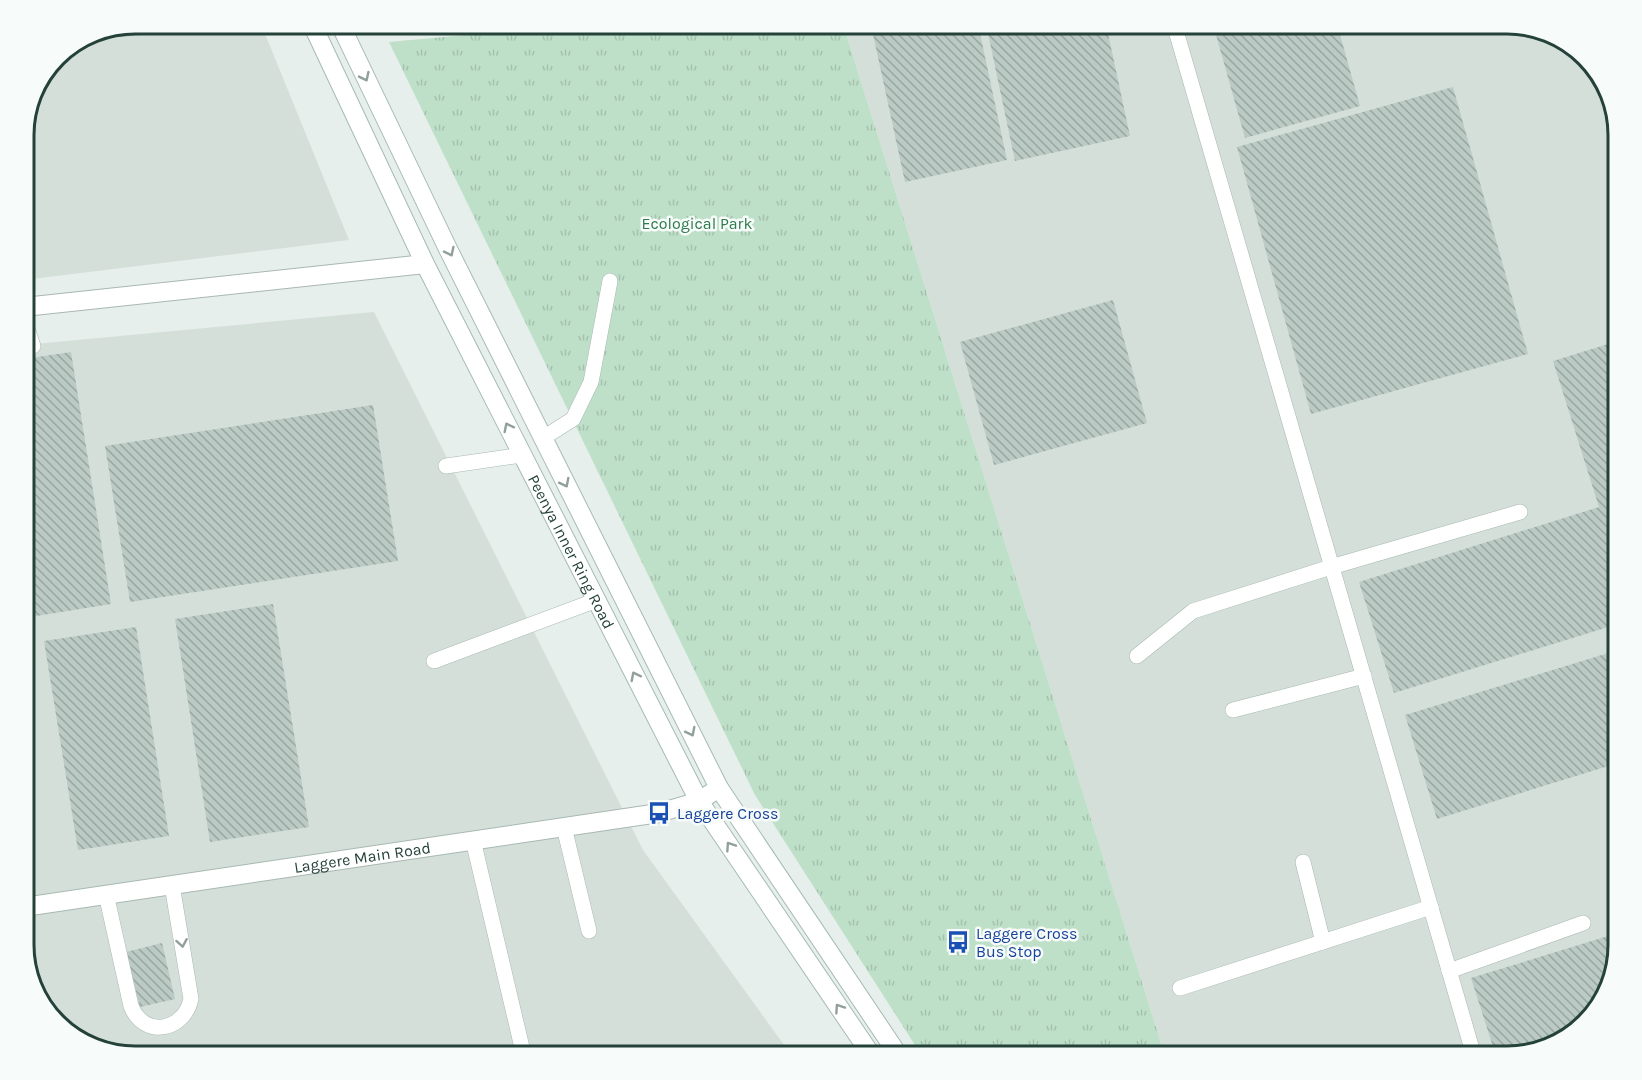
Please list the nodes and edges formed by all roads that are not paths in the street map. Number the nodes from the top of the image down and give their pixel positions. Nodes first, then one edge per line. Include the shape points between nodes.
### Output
1 (317, 34) edge
2 (344, 34) edge
3 (1177, 34) edge
4 (425, 264) junction
5 (610, 281) dead end
6 (35, 306) edge
7 (543, 438) junction
8 (522, 455) junction
9 (446, 466) dead end
10 (1520, 512) dead end
11 (1331, 567) junction
12 (597, 600) junction
13 (1137, 656) dead end
14 (434, 661) dead end
15 (1364, 676) junction
16 (1233, 710) dead end
17 (719, 788) junction
18 (699, 801) junction
19 (564, 827) junction
20 (473, 840) junction
21 (1303, 862) dead end
22 (172, 885) junction
23 (106, 894) junction
24 (35, 905) edge
25 (1431, 907) junction
26 (1583, 923) dead end
27 (589, 931) dead end
28 (1323, 942) junction
29 (1449, 971) junction
30 (1180, 988) dead end
31 (522, 1046) edge
32 (865, 1046) edge
33 (892, 1046) edge
34 (1471, 1046) edge

1 - 4 main road, Peenya Inner Ring Road
2 -> 7 main road, Peenya Inner Ring Road
3 - 11 lane
4 - 6 main road
8 -> 4 main road, Peenya Inner Ring Road
5 - 7 lane via 591,382 573,418
7 -> 17 main road, Peenya Inner Ring Road
8 - 9 lane
8 - 12 main road, Peenya Inner Ring Road
10 - 11 lane
11 - 13 lane via 1193,610
11 - 15 lane
12 - 14 lane
18 -> 12 main road, Peenya Inner Ring Road
15 - 16 lane
15 - 25 lane
17 - 18 main road, Laggere Main Road
17 - 33 main road, Peenya Inner Ring Road
18 - 19 main road, Laggere Main Road via 659,813
32 -> 18 main road, Peenya Inner Ring Road
19 - 20 main road, Laggere Main Road
19 - 27 lane
20 - 22 main road, Laggere Main Road
20 - 31 lane
21 - 28 lane
22 - 23 main road, Laggere Main Road
22 -> 23 lane via 191,999 186,1014 179,1020 152,1028 135,1016 131,1006
23 - 24 main road, Laggere Main Road
25 - 28 lane
25 - 29 lane
26 - 29 lane
28 - 30 lane
29 - 34 lane

